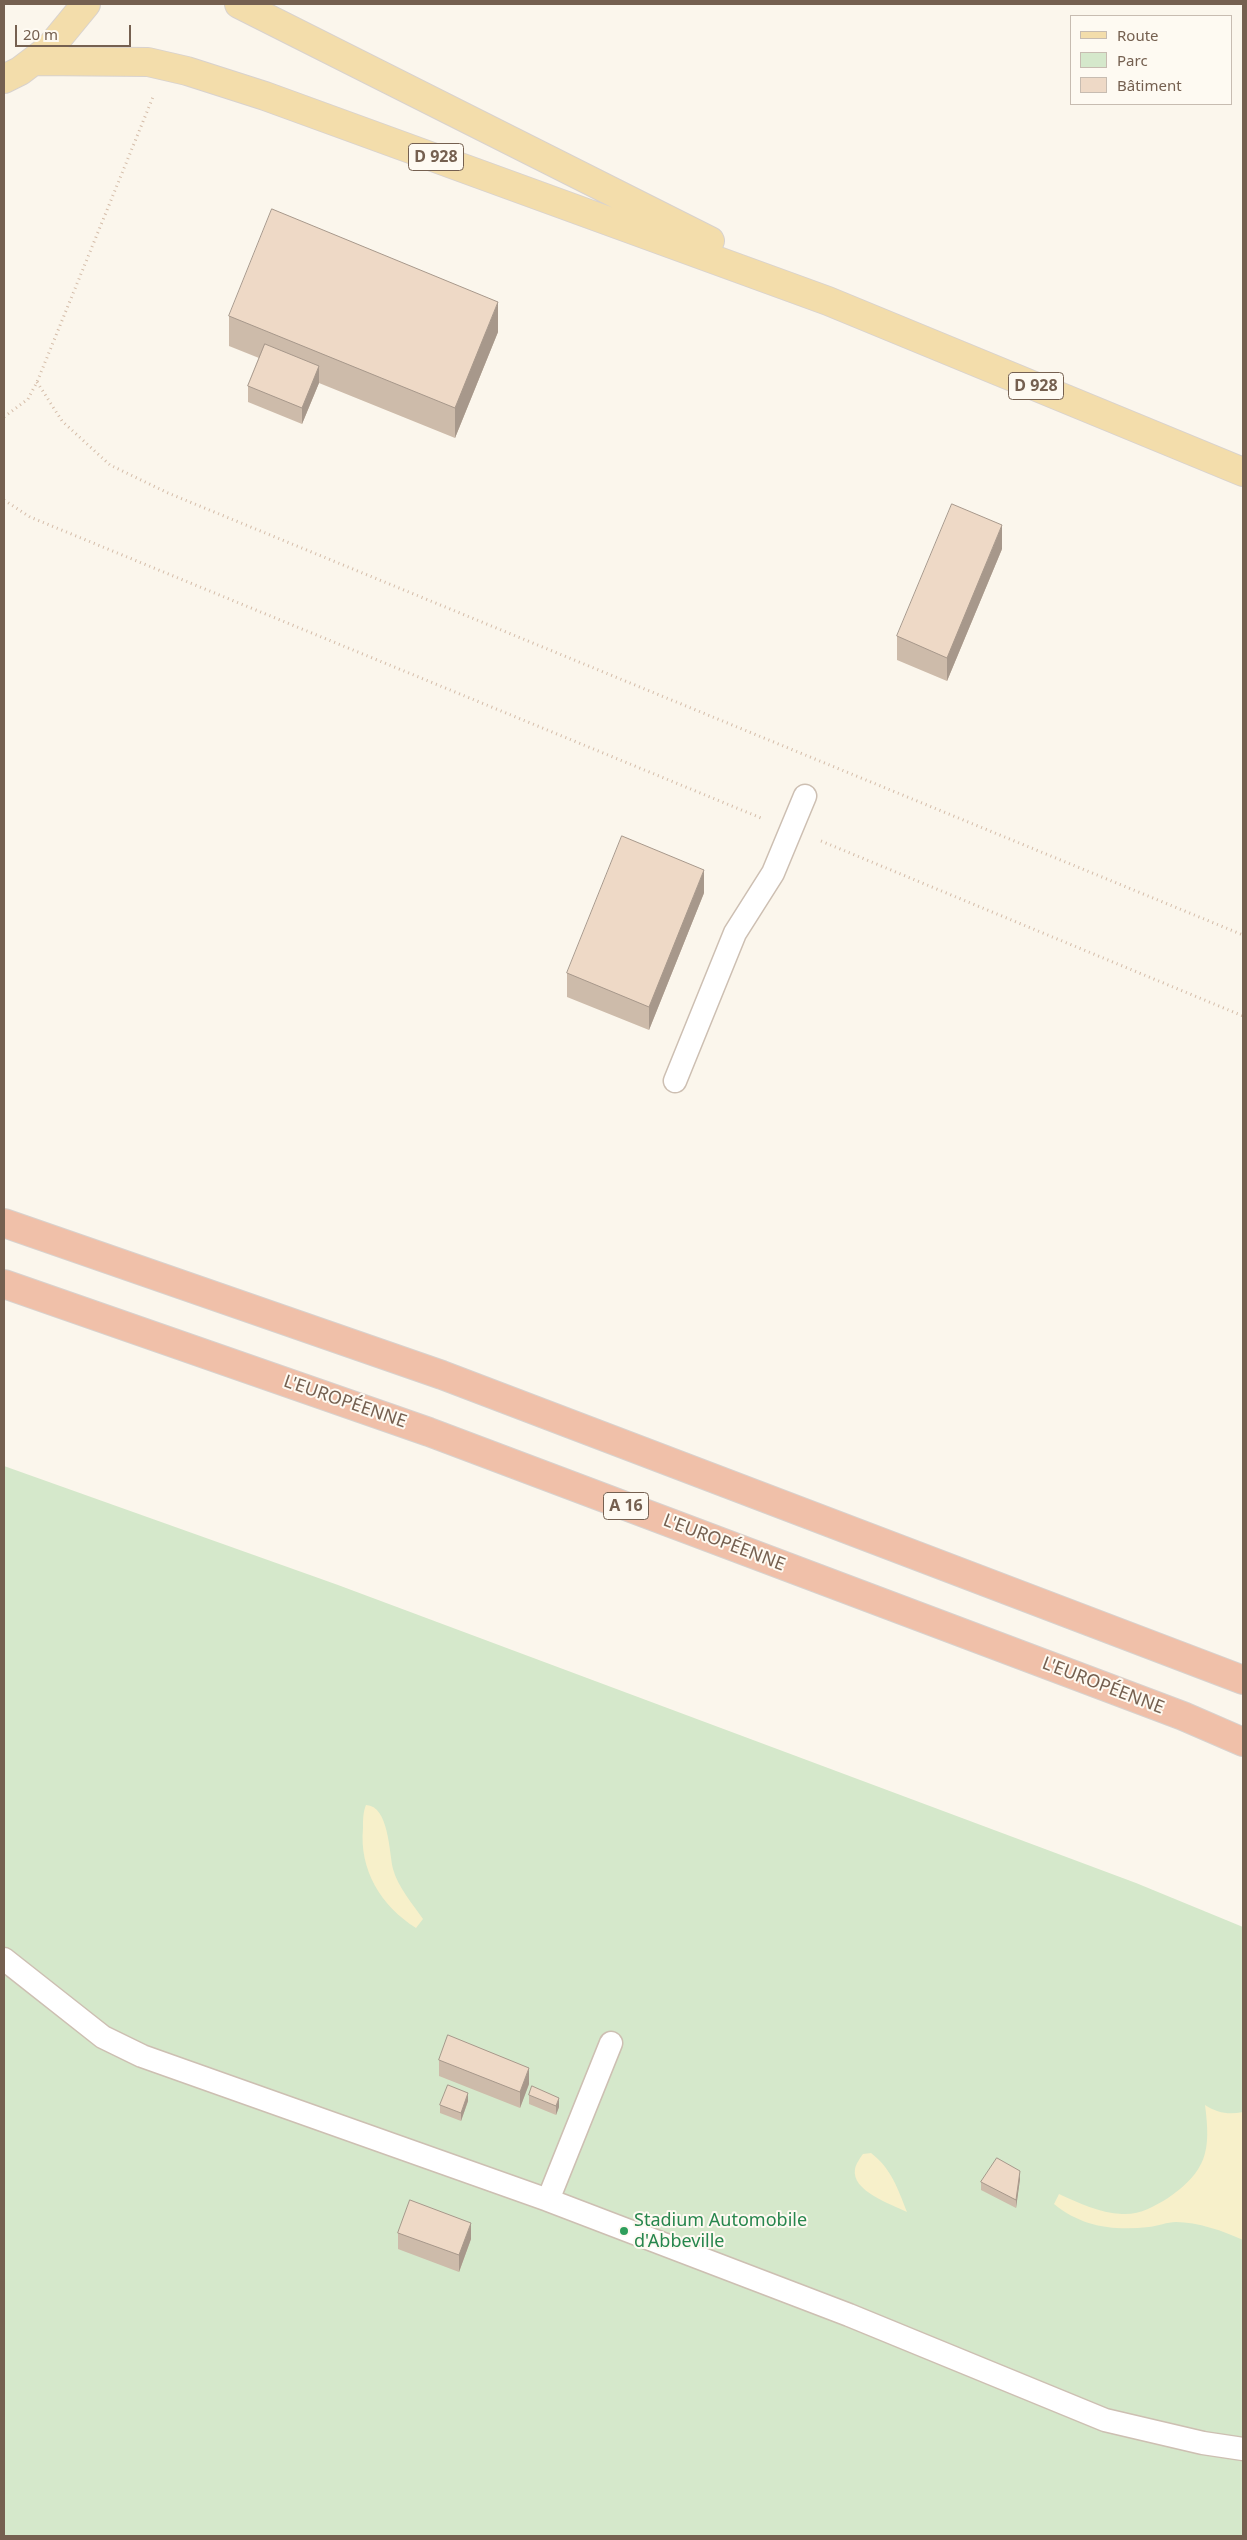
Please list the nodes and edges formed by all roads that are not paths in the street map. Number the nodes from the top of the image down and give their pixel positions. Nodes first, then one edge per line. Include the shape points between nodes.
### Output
1 (86, 4) edge
2 (239, 4) edge
3 (35, 60) junction
4 (4, 79) edge
5 (828, 300) junction
6 (1243, 472) edge
7 (804, 796) dead end
8 (675, 1081) dead end
9 (4, 1223) edge
10 (4, 1284) edge
11 (1243, 1680) edge
12 (1243, 1742) edge
13 (4, 1959) edge
14 (611, 2043) dead end
15 (548, 2200) junction
16 (1243, 2449) edge

1 - 3 main road via 49,49
2 - 5 main road, D 928
3 - 4 main road
3 - 5 main road, D 928 via 148,62 165,66 302,109
5 - 6 main road, D 928
7 - 8 lane via 773,873 735,933
9 - 11 highway via 442,1375
10 - 12 highway, L'EUROPÉENNE / A 16 via 429,1432 1184,1716
13 - 15 lane via 103,2037 142,2056
14 - 15 lane
15 - 16 lane via 849,2315 1106,2420 1202,2443

